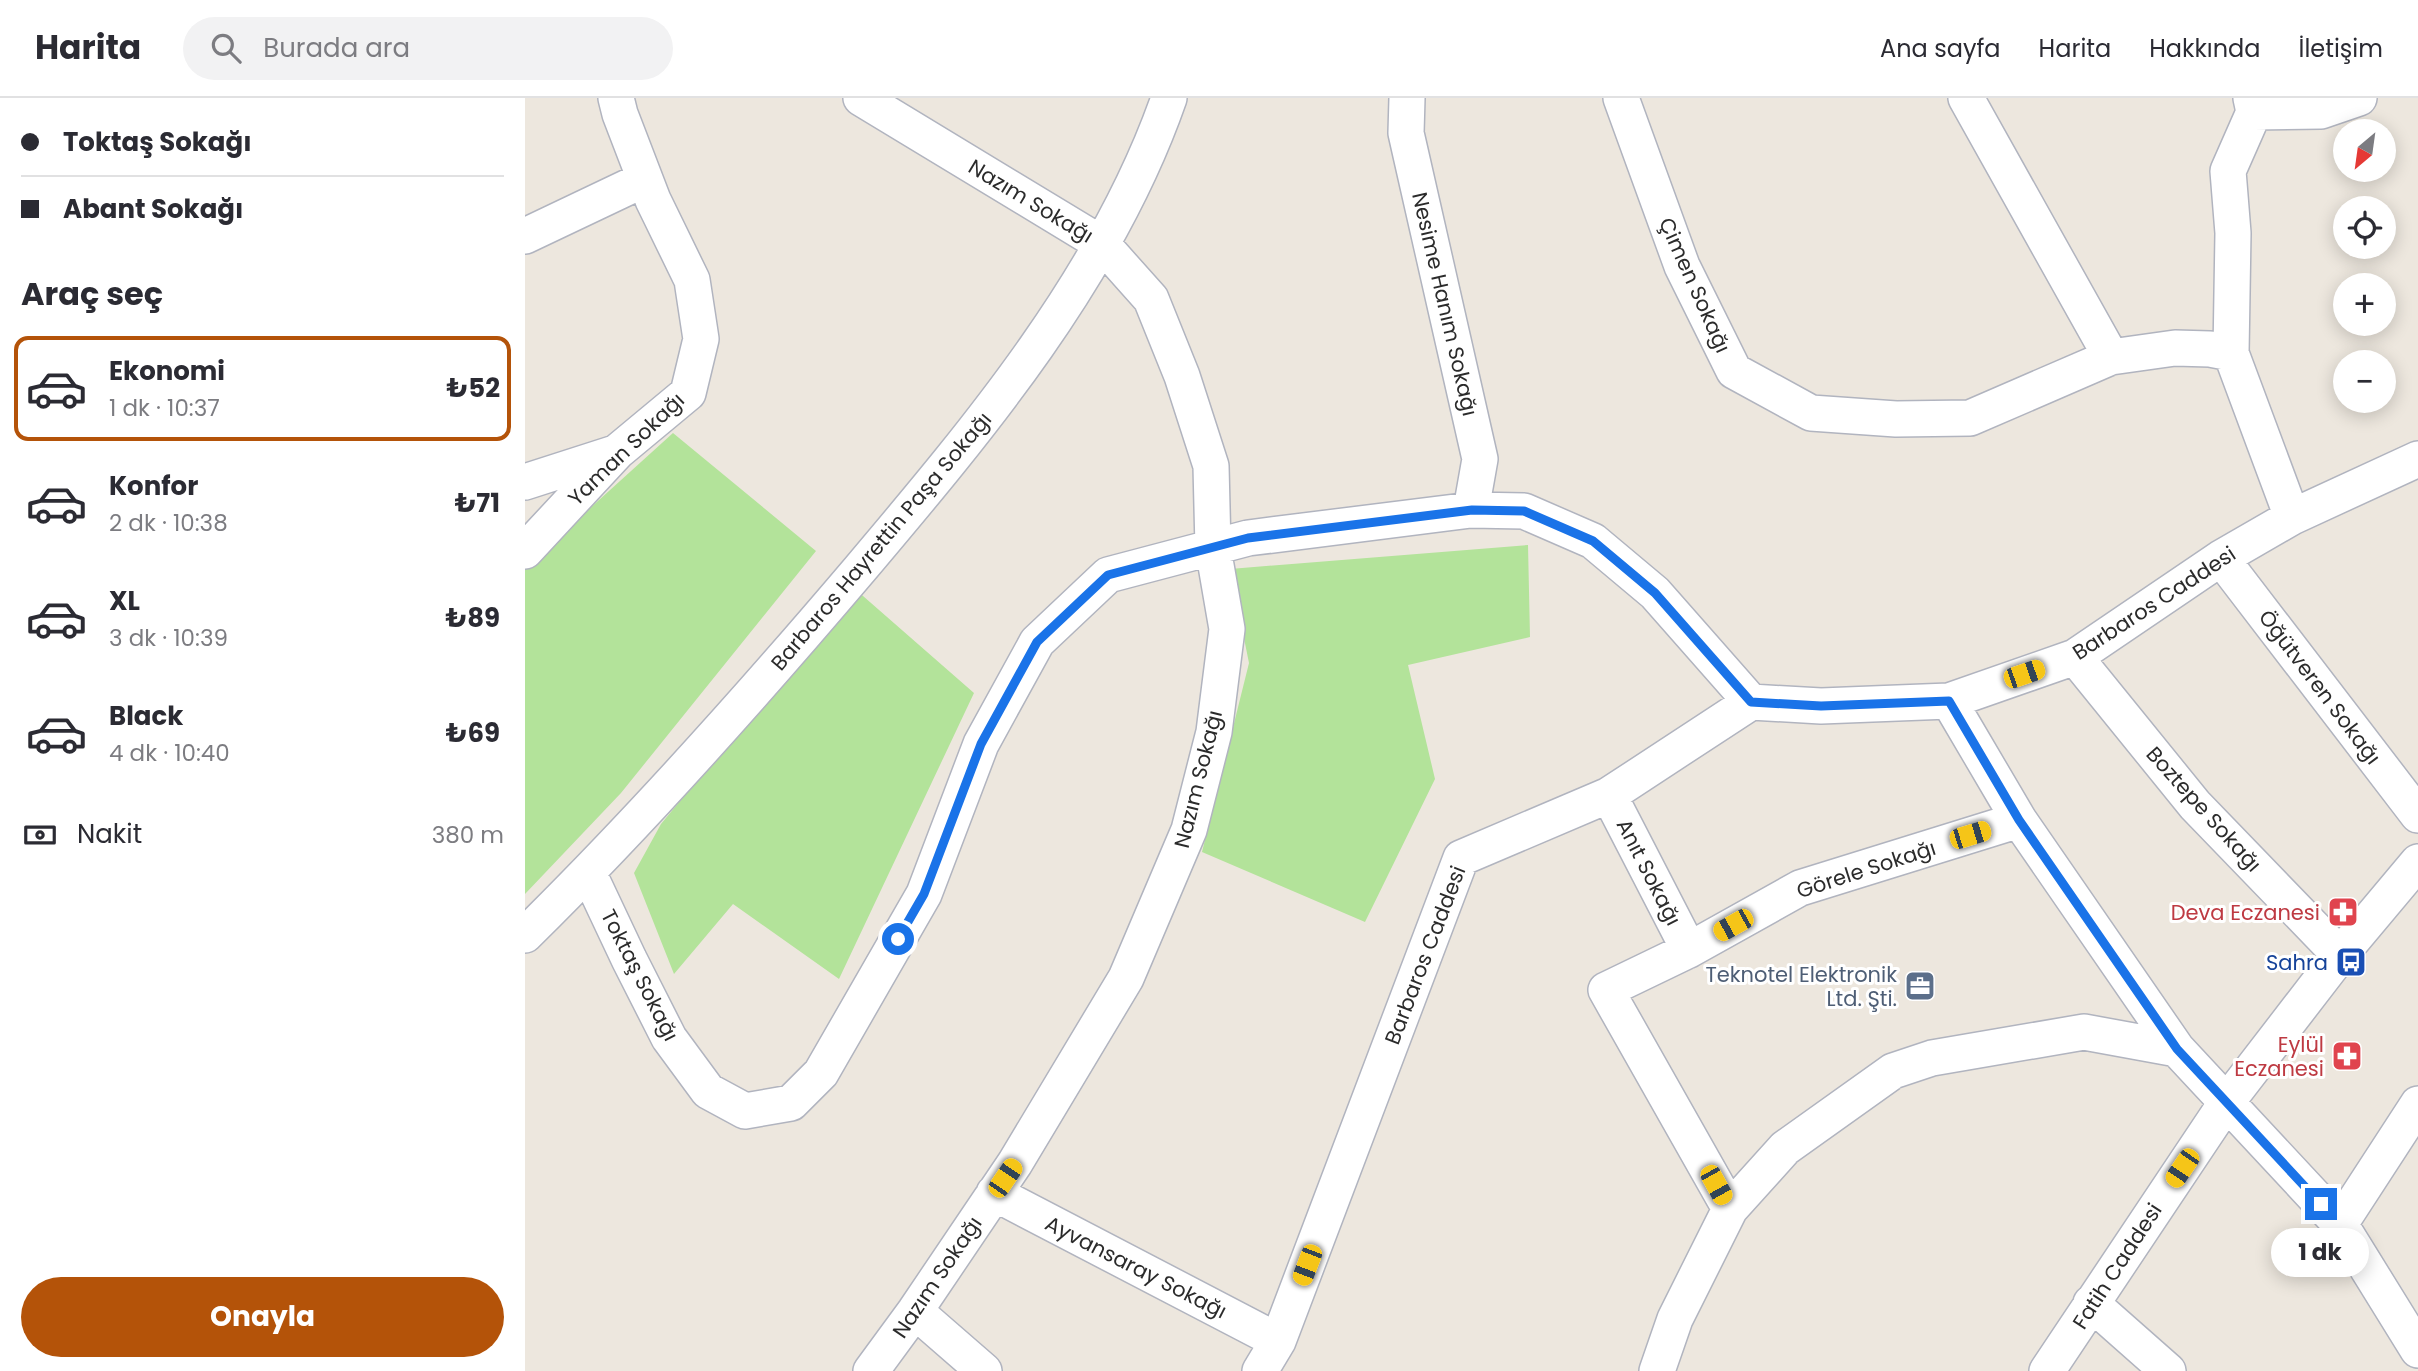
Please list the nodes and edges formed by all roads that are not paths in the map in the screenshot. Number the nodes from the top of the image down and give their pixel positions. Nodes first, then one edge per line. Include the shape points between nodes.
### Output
1 (616, 98) edge
2 (861, 98) edge
3 (1169, 98) edge
4 (1407, 98) edge
5 (1621, 98) edge
6 (1966, 98) edge
7 (2359, 98) edge
8 (2252, 105) edge
9 (645, 179) junction
10 (525, 236) edge
11 (1102, 244) junction
12 (2231, 353) junction
13 (2111, 357) junction
14 (617, 452) junction
15 (2418, 459) edge
16 (525, 482) edge
17 (1472, 510) junction
18 (2292, 517) junction
19 (1213, 548) junction
20 (525, 551) edge
21 (2221, 558) junction
22 (2075, 657) junction
23 (1949, 701) junction
24 (1751, 702) junction
25 (1609, 795) junction
26 (2418, 815) edge
27 (2019, 820) junction
28 (2418, 862) edge
29 (588, 872) junction
30 (525, 935) edge
31 (1689, 950) junction
32 (2340, 955) junction
33 (2177, 1049) junction
34 (2226, 1103) junction
35 (2418, 1104) edge
36 (994, 1193) junction
37 (1730, 1209) junction
38 (2340, 1224) junction
39 (2091, 1303) junction
40 (915, 1311) junction
41 (1278, 1341) junction
42 (2418, 1350) edge
43 (871, 1371) edge
44 (983, 1371) edge
45 (1260, 1371) edge
46 (1657, 1371) edge
47 (2047, 1371) edge
48 (2168, 1371) edge

1 - 9 street, Yaman Sokağı
2 - 11 street, Nazım Sokağı
3 - 11 street, Barbaros Hayrettin Paşa Sokağı via 1157,133
4 - 17 street, Nesime Hanım Sokağı via 1406,133 1480,459
5 - 13 street, Çimen Sokağı via 1682,266 1734,371 1811,413 1970,418
6 - 13 street
7 - 8 street via 2321,111
8 - 12 street via 2228,171 2233,233
9 - 10 street
9 - 14 street, Yaman Sokağı via 692,280 701,339 688,393
11 - 19 street, Nazım Sokağı via 1151,299 1182,376 1211,466
11 - 29 street, Barbaros Hayrettin Paşa Sokağı via 963,447 714,739
12 - 13 street, Çimen Sokağı via 2175,348
12 - 18 street
14 - 16 street
14 - 20 street, Yaman Sokağı
15 - 18 street, Barbaros Caddesi
17 - 19 street, Toktaş Sokağı via 1248,538
17 - 24 street, Toktaş Sokağı via 1524,511 1593,541 1655,593
18 - 21 street, Barbaros Caddesi
19 - 29 street, Toktaş Sokağı via 1108,575 1037,642 981,744 924,894 821,1073 791,1103 745,1111 708,1091 670,1038
19 - 36 street, Nazım Sokağı via 1227,629 1214,732 1189,830 1126,978
21 - 22 street, Barbaros Caddesi
21 - 26 street, Öğütveren Sokağı
22 - 23 street, Barbaros Caddesi
22 - 32 street, Boztepe Sokağı via 2196,806
23 - 24 street, Barbaros Caddesi via 1821,706
23 - 27 street
24 - 25 street, Barbaros Caddesi
25 - 31 street, Anıt Sokağı
25 - 41 street, Barbaros Caddesi via 1461,858
27 - 31 street, Görele Sokağı via 1800,888
27 - 33 street
28 - 32 street, Fatih Caddesi
29 - 30 street, Barbaros Hayrettin Paşa Sokağı
31 - 37 street, Görele Sokağı via 1606,990
32 - 34 street, Fatih Caddesi
33 - 34 street
33 - 37 street via 2084,1032 1932,1058 1893,1071 1785,1148
34 - 38 street
34 - 39 street, Fatih Caddesi
35 - 38 street
36 - 40 street, Nazım Sokağı
36 - 41 street, Ayvansaray Sokağı
37 - 46 street via 1675,1319
38 - 42 street
39 - 47 street, Fatih Caddesi
39 - 48 street
40 - 43 street, Nazım Sokağı
40 - 44 street
41 - 45 street, Barbaros Caddesi

